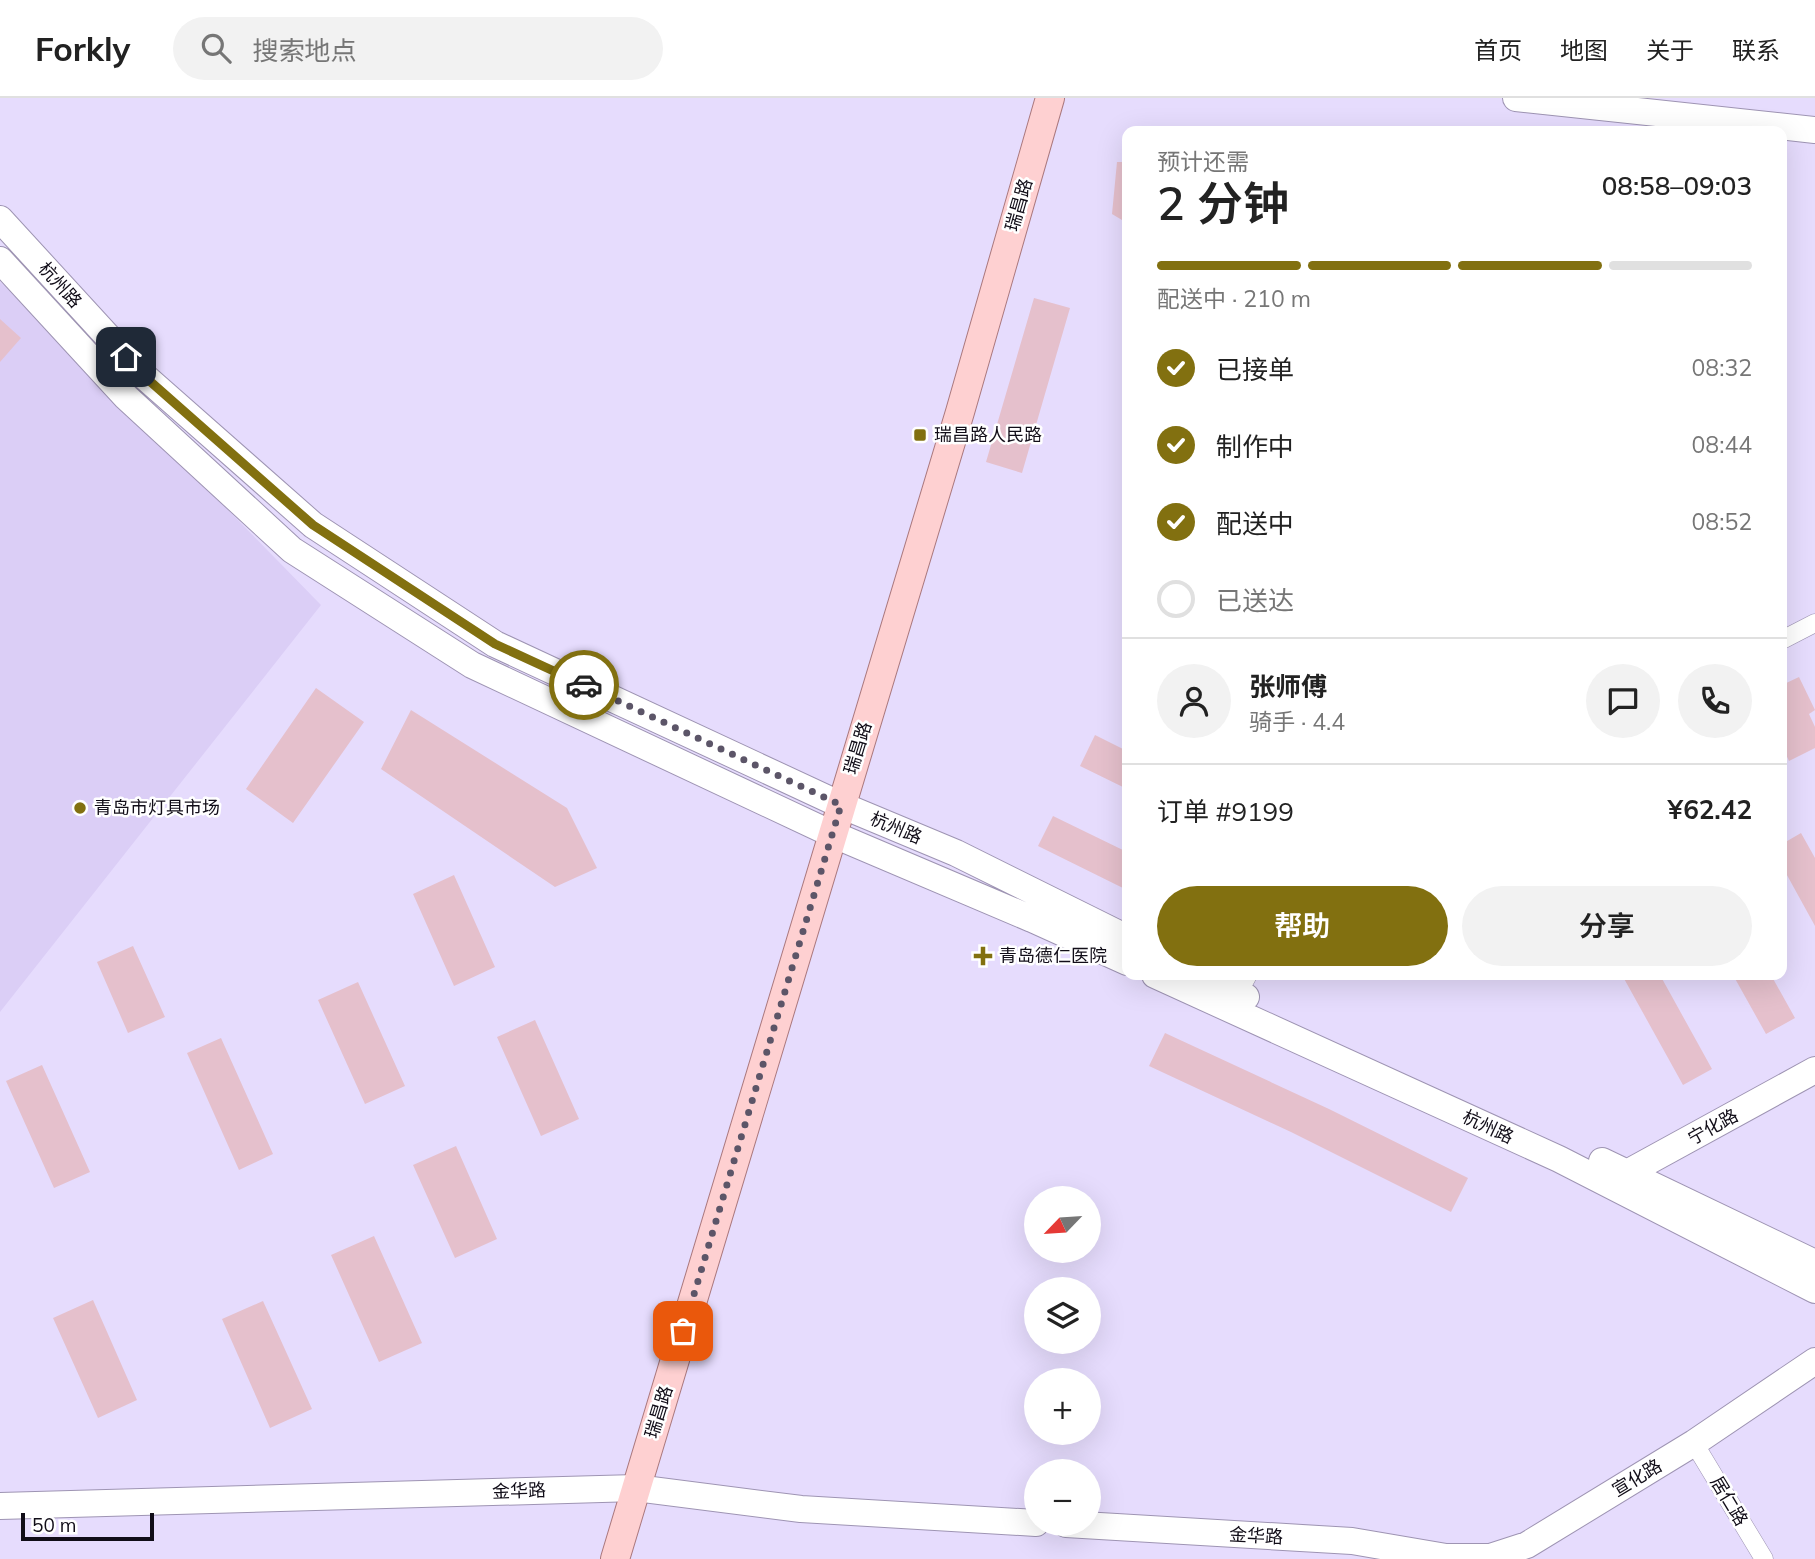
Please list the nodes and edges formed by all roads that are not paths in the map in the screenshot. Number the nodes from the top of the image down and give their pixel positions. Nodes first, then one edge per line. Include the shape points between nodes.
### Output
1 (1049, 98) edge
2 (1516, 98) edge
3 (1778, 126) edge
4 (1787, 127) edge
5 (1815, 130) edge
6 (0, 219) edge
7 (0, 260) edge
8 (1815, 623) edge
9 (1787, 637) edge
10 (841, 805) junction
11 (832, 834) junction
12 (1122, 936) edge
13 (1122, 960) edge
14 (1166, 980) edge
15 (1224, 980) edge
16 (1243, 984) edge
17 (1815, 1070) edge
18 (1620, 1180) junction
19 (1815, 1263) edge
20 (1815, 1290) edge
21 (1815, 1361) edge
22 (1694, 1443) junction
23 (636, 1488) junction
24 (0, 1494) edge
25 (29, 1505) junction
26 (0, 1506) edge
27 (1024, 1521) edge
28 (1101, 1526) edge
29 (1446, 1558) edge
30 (615, 1559) edge
31 (1763, 1559) edge

1 - 10 main road, 瑞昌路
2 - 3 main road
4 - 5 main road
6 - 10 main road, 杭州路 via 144,376 313,525 495,644
7 - 11 main road, 杭州路 via 126,397 292,550 472,665
8 - 9 street
10 - 11 main road, 瑞昌路
10 - 12 main road, 杭州路 via 956,853
11 - 13 main road, 杭州路
11 - 23 main road, 瑞昌路
14 - 18 main road, 杭州路 via 1559,1159
15 - 16 main road, 杭州路
16 - 18 main road, 杭州路
17 - 18 main road, 宁化路
18 - 19 main road, 杭州路
18 - 20 main road, 杭州路
21 - 22 main road, 宣化路
22 - 29 main road, 宣化路 via 1527,1545 1490,1557
22 - 31 street, 居仁路
23 - 25 main road, 金华路
23 - 27 main road, 金华路 via 801,1509
23 - 30 main road, 瑞昌路
24 - 25 street
25 - 26 main road, 金华路
28 - 29 main road, 金华路 via 1352,1541

